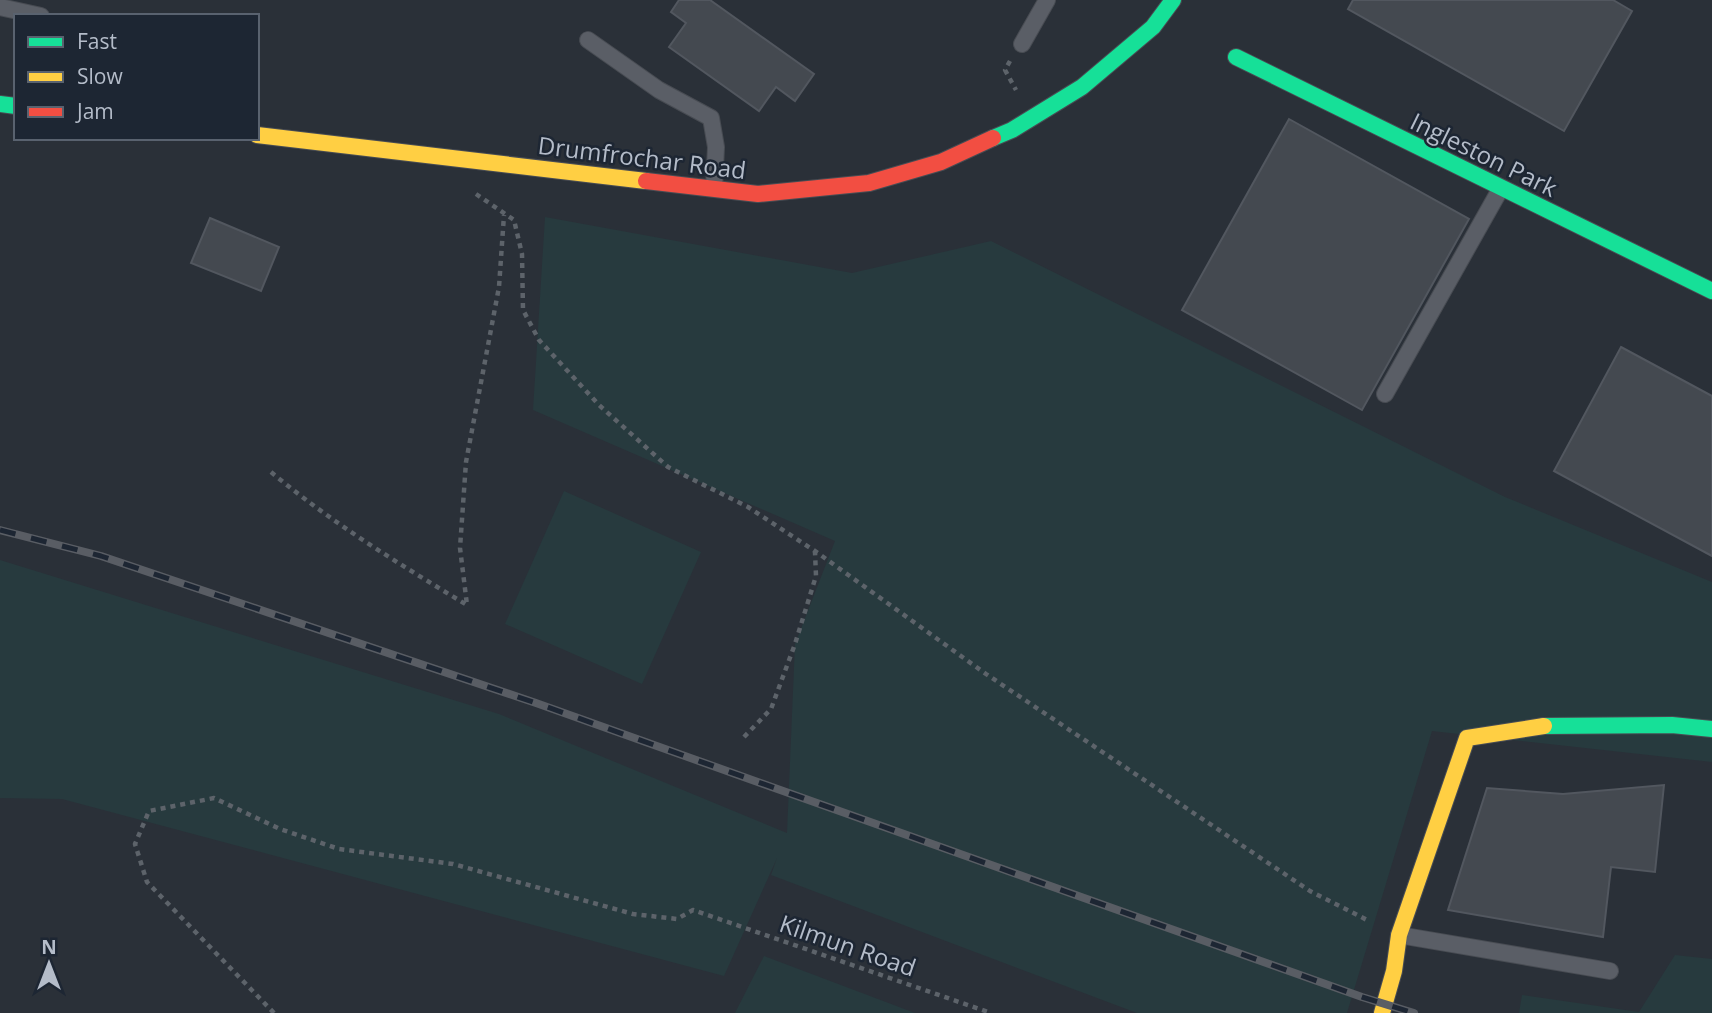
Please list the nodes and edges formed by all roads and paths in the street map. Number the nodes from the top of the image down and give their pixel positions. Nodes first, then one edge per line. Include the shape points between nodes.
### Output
1 (1047, 0) edge
2 (1173, 0) edge
3 (0, 7) edge
4 (32, 14) edge
5 (588, 40) dead end
6 (1022, 44) joint
7 (1236, 58) dead end
8 (1032, 118) junction
9 (259, 135) edge
10 (714, 188) junction
11 (1501, 188) junction
12 (472, 191) dead end
13 (504, 214) junction
14 (1712, 291) edge
15 (1385, 394) dead end
16 (271, 472) dead end
17 (815, 551) junction
18 (1712, 729) edge
19 (744, 737) dead end
20 (1399, 935) junction
21 (1610, 971) dead end
22 (274, 1013) edge
23 (991, 1013) edge
24 (1382, 1013) edge

1 - 6 lane
2 - 8 street, Drumfrochar Road via 1153,27 1082,87
3 - 4 lane
5 - 10 lane via 659,90 711,118 716,146
6 - 8 path via 1005,70
7 - 11 street, Ingleston Park
8 - 10 street, Drumfrochar Road via 942,162 869,183 758,194
9 - 10 street, Drumfrochar Road
11 - 14 street, Ingleston Park
11 - 15 lane
12 - 13 path
13 - 16 path via 499,287 466,462 460,548 467,605 322,513
13 - 17 path via 514,220 522,254 523,310 539,340 599,405 668,467 748,507
17 - 19 path via 816,576 771,709
17 - 20 path via 986,674 1310,891
18 - 20 street via 1533,726 1467,738
20 - 21 lane
20 - 24 street
22 - 23 path, Kilmun Road via 147,881 135,844 149,811 214,798 280,829 339,849 453,864 633,914 677,919 693,909

